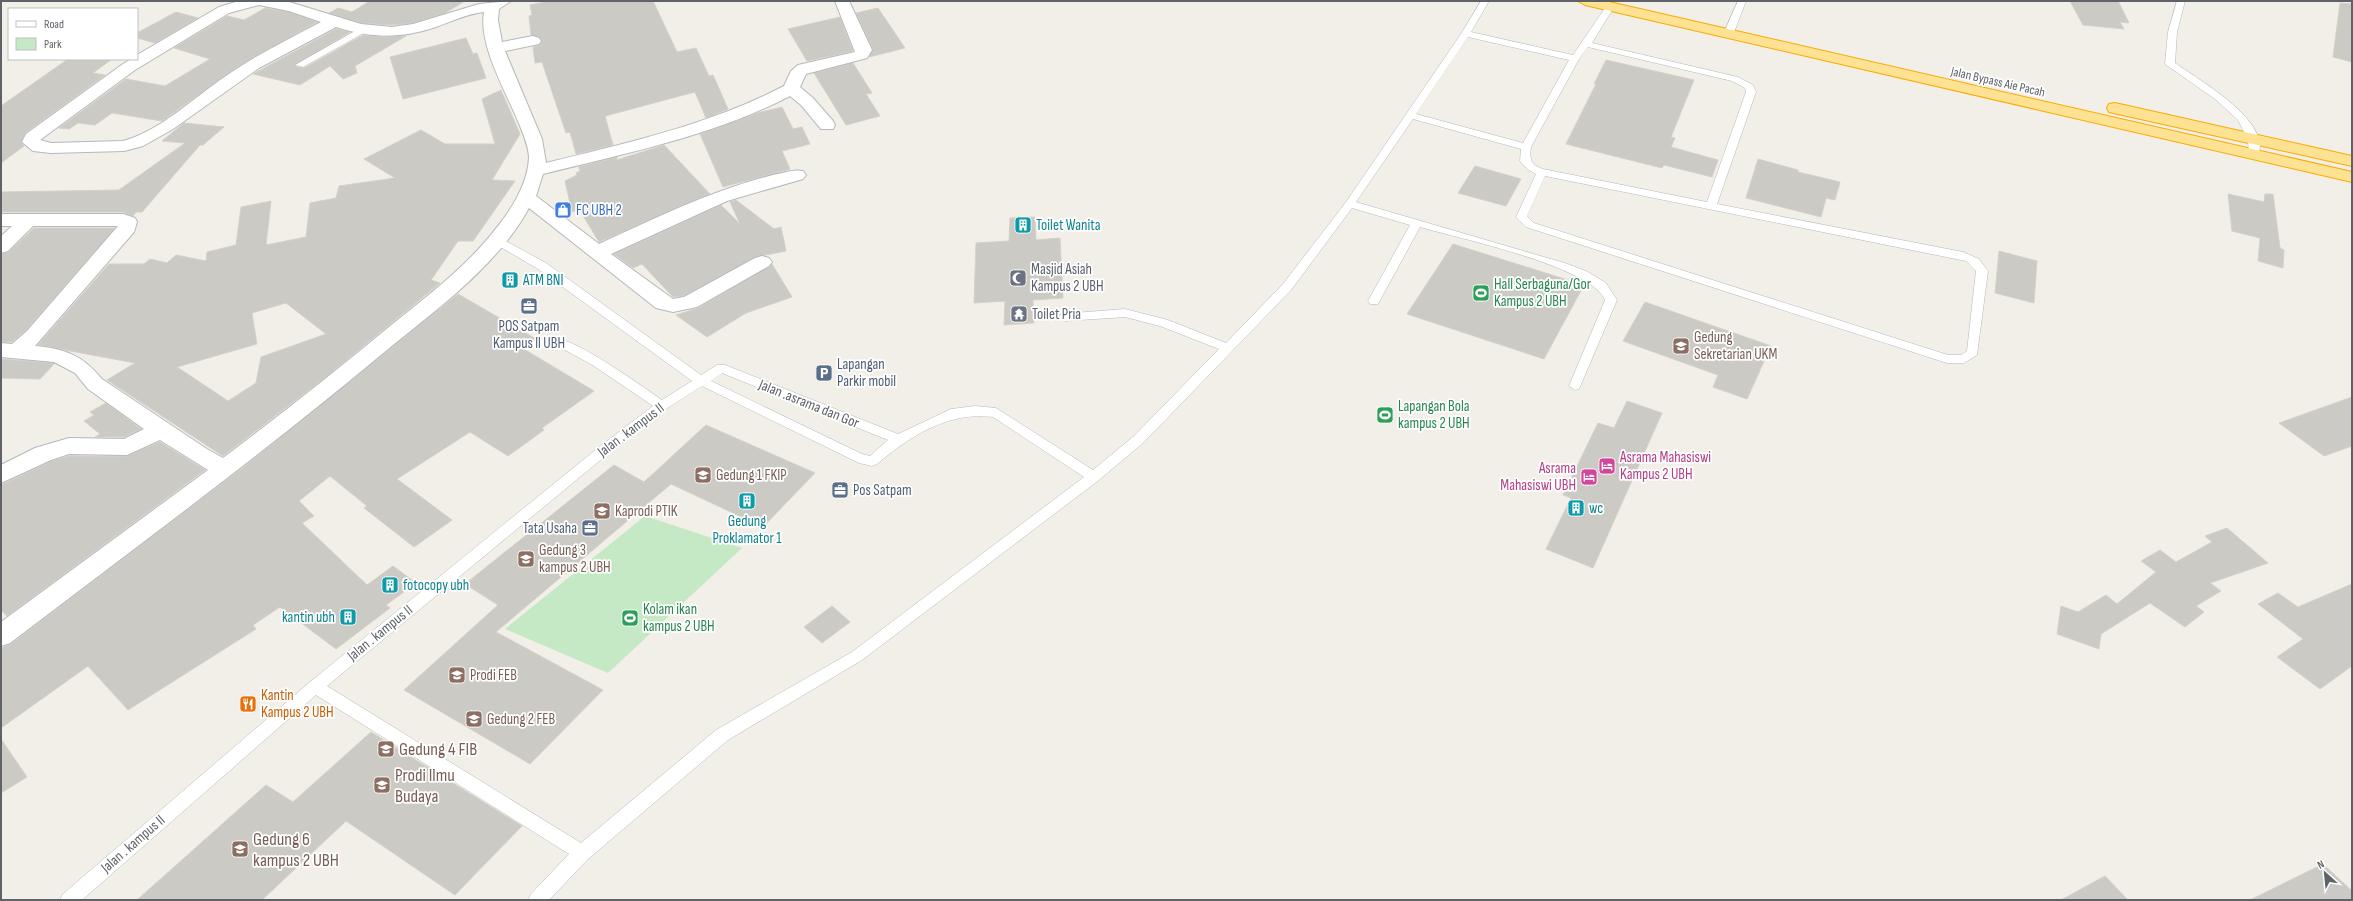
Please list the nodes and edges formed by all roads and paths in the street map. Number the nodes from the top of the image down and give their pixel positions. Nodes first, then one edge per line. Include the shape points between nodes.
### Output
1 (255, 1) edge
2 (262, 1) edge
3 (842, 1) edge
4 (1485, 1) edge
5 (1586, 1) edge
6 (1644, 1) edge
7 (1742, 1) edge
8 (2181, 1) edge
9 (493, 3) edge
10 (1610, 7) junction
11 (335, 21) junction
12 (364, 29) junction
13 (1731, 29) junction
14 (1466, 34) junction
15 (533, 41) dead end
16 (1586, 44) junction
17 (497, 48) junction
18 (1575, 58) junction
19 (300, 65) dead end
20 (791, 89) junction
21 (1409, 115) junction
22 (828, 125) dead end
23 (1526, 147) junction
24 (2253, 147) junction
25 (2352, 161) edge
26 (535, 171) junction
27 (1542, 172) junction
28 (797, 175) dead end
29 (2352, 178) edge
30 (526, 197) junction
31 (1350, 204) junction
32 (1711, 206) junction
33 (1, 220) edge
34 (28, 220) junction
35 (1416, 224) junction
36 (496, 240) junction
37 (1, 247) edge
38 (599, 252) junction
39 (762, 262) dead end
40 (1374, 301) dead end
41 (1065, 317) dead end
42 (562, 343) dead end
43 (1227, 348) junction
44 (9, 351) edge
45 (721, 368) joint
46 (701, 381) junction
47 (1575, 386) dead end
48 (662, 406) junction
49 (161, 430) junction
50 (898, 439) junction
51 (225, 469) junction
52 (1, 475) edge
53 (1094, 478) junction
54 (1, 636) edge
55 (315, 687) junction
56 (582, 853) junction
57 (69, 900) edge
58 (537, 900) edge

1 - 11 street via 224,10 129,67 32,138 31,142 39,147 51,148 134,144 163,128 242,71
2 - 11 street
3 - 20 street via 864,50 863,54 804,68 799,71
4 - 14 lane
5 - 10 highway
6 - 13 highway
7 - 13 lane
8 - 24 lane via 2174,22 2170,64 2242,119
9 - 12 street via 448,15 421,27 391,32
9 - 17 street via 489,20
10 - 13 highway
10 - 16 lane
11 - 12 street
12 - 19 lane
13 - 24 highway
14 - 18 lane
14 - 21 lane
15 - 17 street
16 - 18 lane
16 - 32 lane via 1735,79 1750,87 1751,92
17 - 26 street via 530,128 538,156
18 - 23 lane
20 - 22 street via 802,95
20 - 26 street via 731,117
21 - 23 lane
21 - 31 lane
23 - 27 lane via 1524,158 1528,165
24 - 25 highway
24 - 29 highway
26 - 30 street
27 - 32 lane
27 - 32 lane via 1521,218 1530,226 1947,359 1967,358 1973,352 1982,271 1973,259
28 - 38 street via 769,180 692,208
30 - 36 street
30 - 38 street
31 - 35 lane
31 - 43 lane via 1287,287
33 - 34 street
34 - 37 street
34 - 44 street via 128,222 127,228 34,336
35 - 40 lane
35 - 47 lane via 1547,260 1577,272 1610,293 1611,300
36 - 46 lane via 542,266
36 - 51 street via 408,322
38 - 39 street via 664,303 673,306 690,302
41 - 43 lane via 1125,313 1164,323
42 - 48 lane via 598,363
43 - 53 lane via 1139,439
44 - 49 street via 58,355 82,368 95,384
45 - 46 lane, Jalan . kampus II
45 - 50 lane, Jalan .asrama dan Gor
46 - 48 lane, Jalan . kampus II
46 - 50 lane via 859,458 872,461
48 - 55 lane, Jalan . kampus II via 604,450
49 - 51 street
49 - 52 street via 127,447 69,446 43,454
50 - 53 lane via 951,414 975,410 996,413
51 - 54 street
53 - 56 lane via 857,656 722,735
55 - 56 lane
55 - 57 lane, Jalan . kampus II
56 - 58 lane

